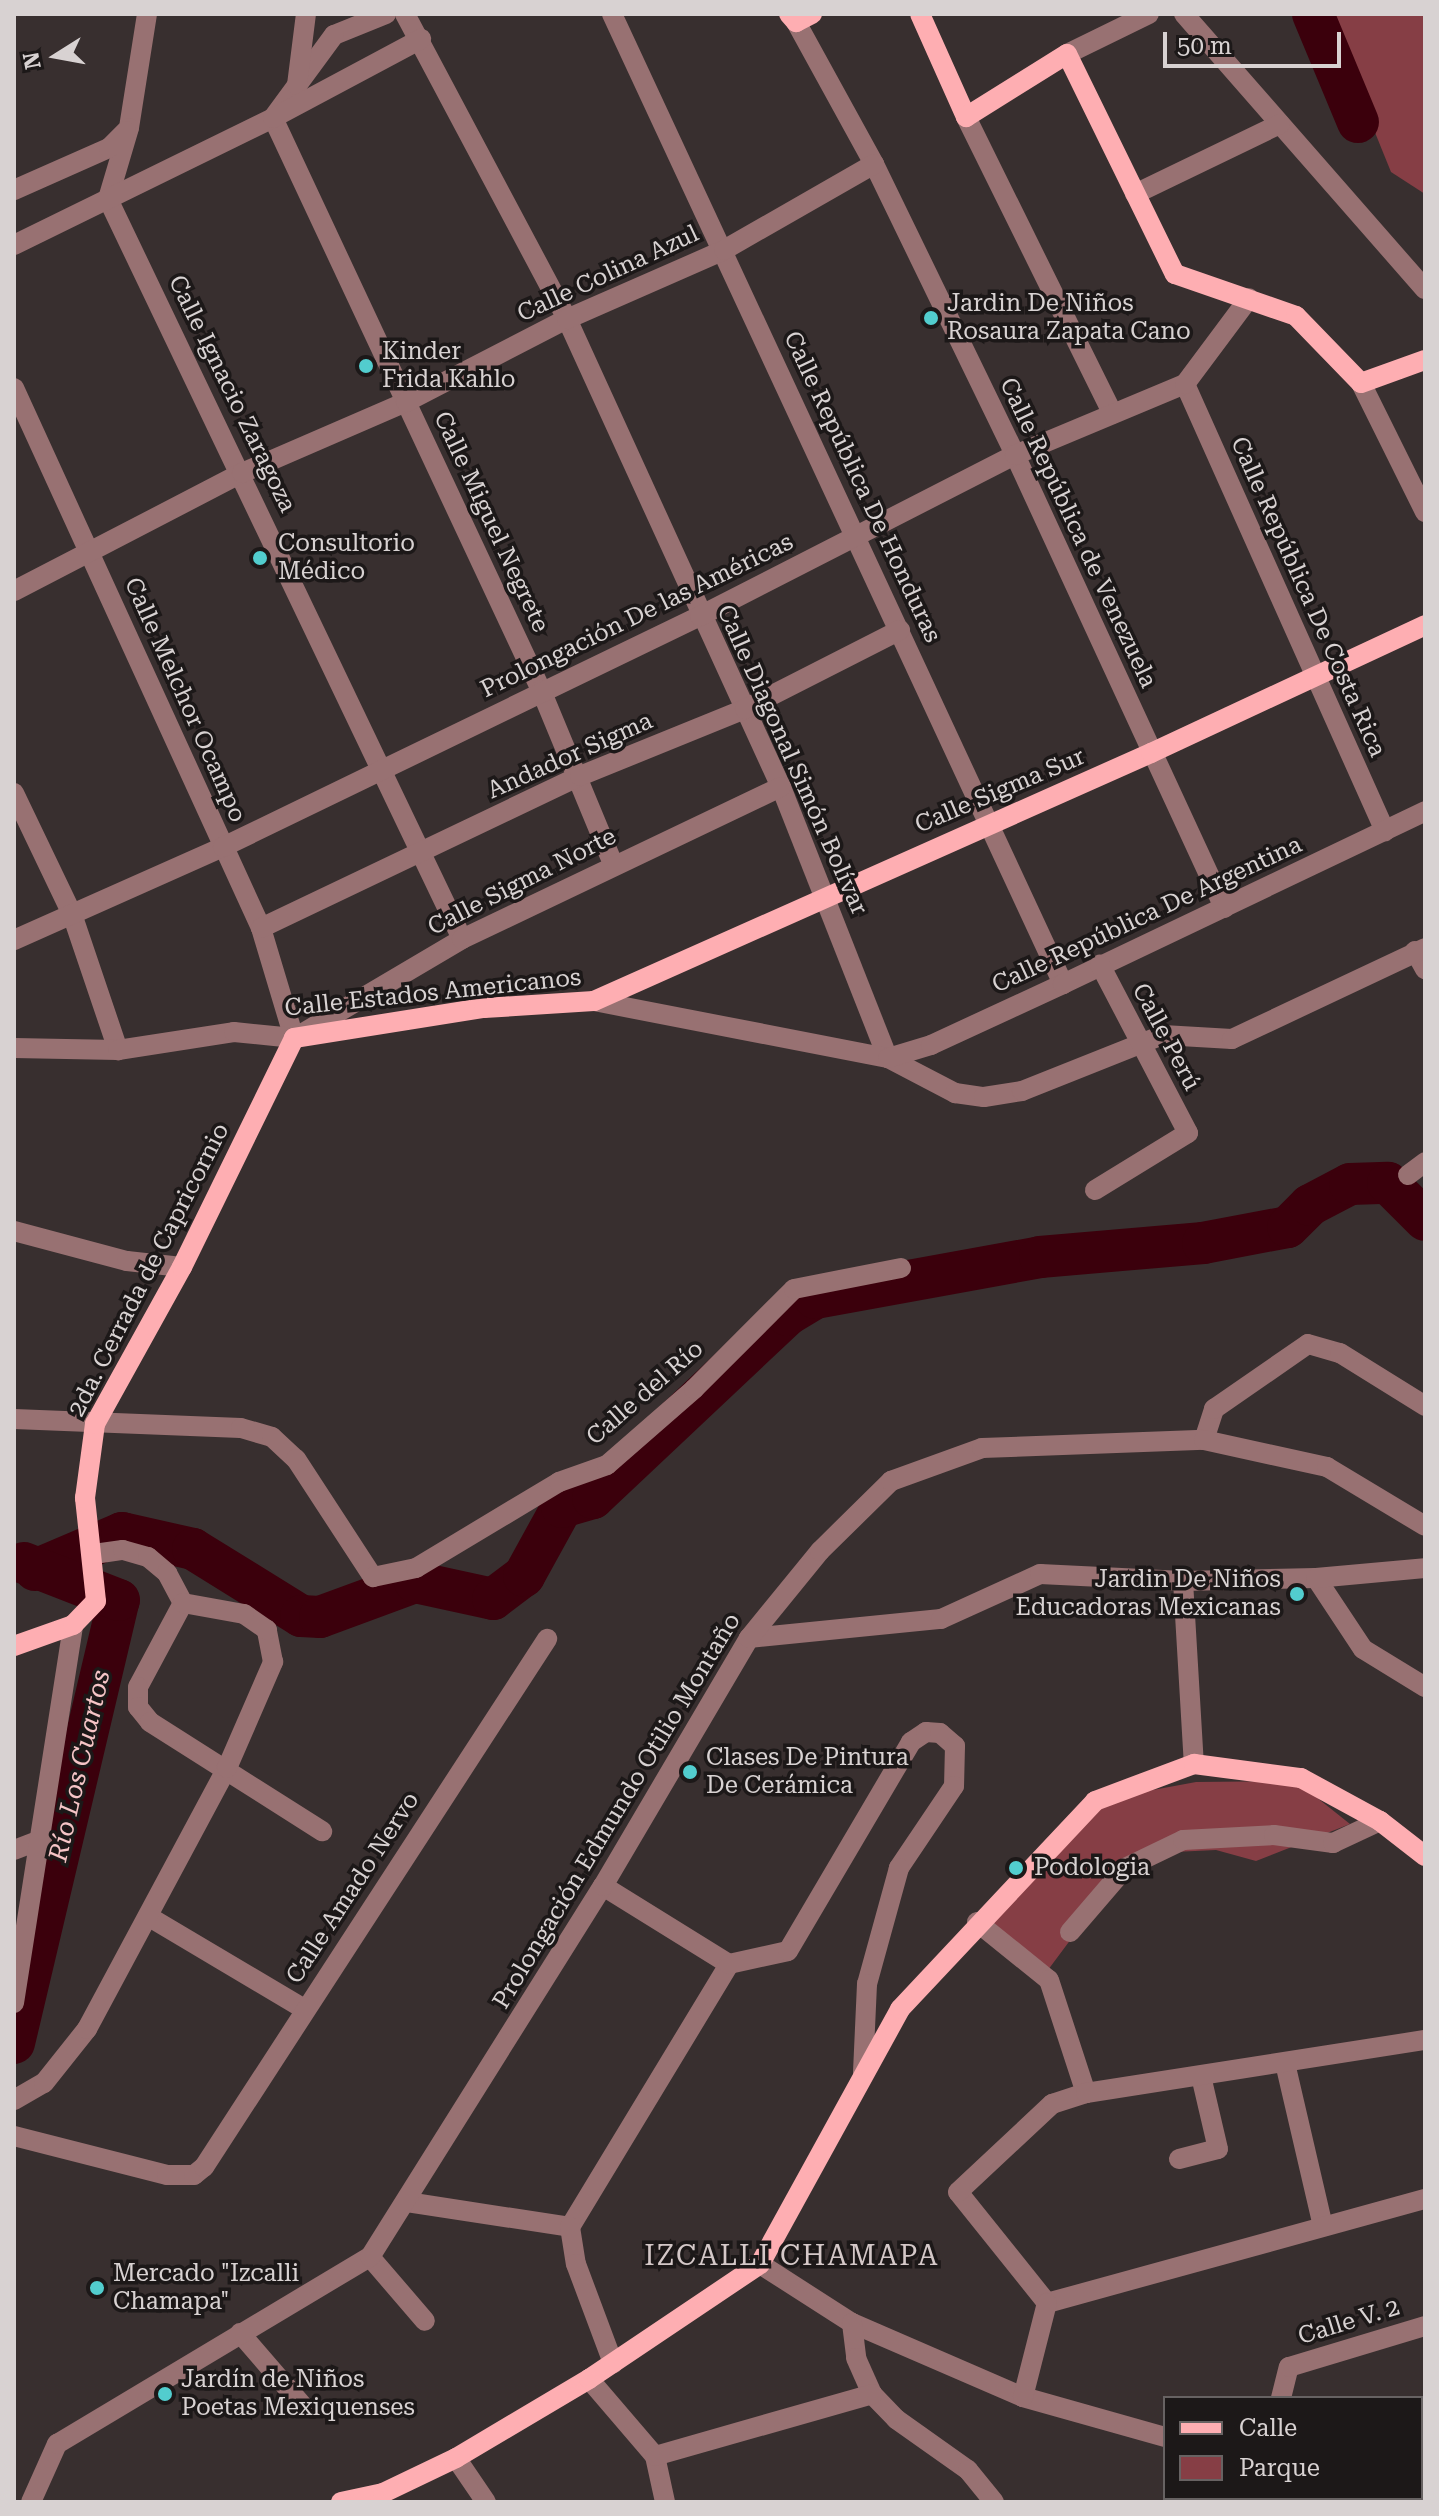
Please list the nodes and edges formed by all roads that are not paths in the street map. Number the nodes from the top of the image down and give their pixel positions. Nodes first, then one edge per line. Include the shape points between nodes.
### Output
1 (147, 14) edge
2 (306, 14) edge
3 (386, 14) edge
4 (405, 14) edge
5 (612, 14) edge
6 (920, 14) edge
7 (1149, 14) edge
8 (1184, 14) edge
9 (799, 17) edge
10 (421, 39) junction
11 (1067, 54) junction
12 (297, 89) junction
13 (966, 117) junction
14 (273, 118) junction
15 (1280, 124) junction
16 (129, 128) junction
17 (874, 164) junction
18 (14, 190) edge
19 (1135, 194) junction
20 (108, 199) junction
21 (14, 245) edge
22 (724, 250) junction
23 (1425, 289) edge
24 (1249, 298) junction
25 (567, 319) junction
26 (1425, 360) edge
27 (1361, 383) junction
28 (1185, 384) junction
29 (14, 388) edge
30 (406, 402) junction
31 (1113, 414) junction
32 (1015, 455) junction
33 (242, 473) junction
34 (1425, 512) edge
35 (858, 539) junction
36 (88, 550) junction
37 (14, 591) edge
38 (700, 616) junction
39 (1425, 625) edge
40 (900, 630) junction
41 (1313, 676) junction
42 (541, 690) junction
43 (745, 709) junction
44 (1151, 753) junction
45 (383, 766) junction
46 (580, 776) junction
47 (781, 787) junction
48 (14, 793) edge
49 (1425, 811) edge
50 (989, 824) junction
51 (1385, 831) junction
52 (223, 847) junction
53 (424, 854) junction
54 (613, 864) junction
55 (826, 894) junction
56 (1224, 908) junction
57 (72, 914) junction
58 (261, 928) junction
59 (462, 939) junction
60 (14, 940) edge
61 (1422, 956) edge
62 (1100, 965) junction
63 (1063, 984) junction
64 (594, 1001) junction
65 (294, 1038) junction
66 (1140, 1047) junction
67 (14, 1048) edge
68 (118, 1050) junction
69 (888, 1058) junction
70 (1425, 1162) edge
71 (1408, 1175) dead end
72 (1095, 1190) dead end
73 (14, 1231) edge
74 (182, 1267) junction
75 (901, 1268) dead end
76 (1425, 1406) edge
77 (14, 1419) edge
78 (95, 1424) junction
79 (1204, 1440) junction
80 (1425, 1526) edge
81 (94, 1554) junction
82 (1425, 1568) edge
83 (1316, 1578) junction
84 (1183, 1581) junction
85 (183, 1603) junction
86 (73, 1625) junction
87 (749, 1638) junction
88 (547, 1639) dead end
89 (20, 1640) edge
90 (1425, 1687) edge
91 (1194, 1764) junction
92 (227, 1768) junction
93 (1380, 1821) junction
94 (322, 1831) dead end
95 (42, 1839) junction
96 (14, 1850) edge
97 (1425, 1856) edge
98 (603, 1886) junction
99 (151, 1918) junction
100 (977, 1922) junction
101 (1070, 1932) dead end
102 (729, 1964) junction
103 (14, 2003) edge
104 (304, 2009) junction
105 (1425, 2040) edge
106 (1285, 2063) junction
107 (863, 2073) junction
108 (1201, 2076) junction
109 (1086, 2093) junction
110 (14, 2100) edge
111 (14, 2136) edge
112 (1179, 2159) dead end
113 (1425, 2199) edge
114 (407, 2202) junction
115 (1323, 2226) junction
116 (570, 2227) junction
117 (370, 2257) junction
118 (760, 2264) junction
119 (1047, 2303) junction
120 (425, 2321) dead end
121 (852, 2323) junction
122 (1425, 2326) edge
123 (240, 2333) junction
124 (613, 2363) junction
125 (589, 2379) junction
126 (872, 2394) junction
127 (1282, 2396) edge
128 (1023, 2397) junction
129 (303, 2406) dead end
130 (1163, 2436) edge
131 (655, 2456) junction
132 (456, 2458) junction
133 (31, 2502) edge
134 (341, 2502) edge
135 (486, 2502) edge
136 (665, 2502) edge
137 (994, 2502) edge

1 - 16 street
2 - 12 street
3 - 12 street via 334,35
4 - 10 street, Calle Diagonal Simón Bolívar
5 - 22 street, Calle República De Honduras
6 - 13 main road
7 - 11 street
8 - 15 street
9 - 17 street, Calle República de Venezuela
10 - 14 street
10 - 25 street, Calle Diagonal Simón Bolívar
11 - 13 main road
11 - 19 main road
12 - 14 street
13 - 31 street
14 - 20 street
14 - 30 street, Calle Miguel Negrete
15 - 19 street
15 - 23 street
16 - 18 street via 109,148
16 - 20 street
17 - 22 street, Calle Colina Azul
17 - 32 street, Calle República de Venezuela
19 - 24 main road via 1175,274
20 - 21 street
20 - 33 street, Calle Ignacio Zaragoza
22 - 25 street, Calle Colina Azul
22 - 35 street, Calle República De Honduras
24 - 27 main road via 1296,316
24 - 28 street
25 - 30 street, Calle Colina Azul
25 - 38 street, Calle Diagonal Simón Bolívar
26 - 27 main road
27 - 34 street
28 - 31 street, Prolongación De las Américas
28 - 41 street, Calle República De Costa Rica
29 - 36 street, Calle Melchor Ocampo
30 - 33 street, Calle Colina Azul
30 - 42 street, Calle Miguel Negrete
31 - 32 street, Prolongación De las Américas
32 - 35 street, Prolongación De las Américas
32 - 44 street, Calle República de Venezuela
33 - 36 street, Calle Colina Azul
33 - 45 street, Calle Ignacio Zaragoza
35 - 38 street, Prolongación De las Américas
35 - 40 street, Calle República De Honduras
36 - 37 street, Calle Colina Azul
36 - 52 street, Calle Melchor Ocampo
38 - 42 street, Prolongación De las Américas
38 - 43 street, Calle Diagonal Simón Bolívar
39 - 41 main road, Calle Sigma Sur
40 - 43 street, Andador Sigma
40 - 50 street, Calle República De Honduras
41 - 44 main road, Calle Sigma Sur
41 - 51 street, Calle República De Costa Rica
42 - 45 street, Prolongación De las Américas
42 - 46 street, Calle Miguel Negrete
43 - 46 street, Andador Sigma
43 - 47 street, Calle Diagonal Simón Bolívar
44 - 50 main road, Calle Sigma Sur
44 - 56 street, Calle República de Venezuela
45 - 52 street, Prolongación De las Américas
45 - 53 street, Calle Ignacio Zaragoza
46 - 53 street, Andador Sigma
46 - 54 street, Calle Miguel Negrete
47 - 54 street, Calle Sigma Norte
47 - 55 street, Calle Diagonal Simón Bolívar
48 - 57 street
49 - 51 street, Calle República De Argentina
50 - 55 main road, Calle Sigma Sur
50 - 63 street, Calle República De Honduras
51 - 56 street, Calle República De Argentina
52 - 57 street, Prolongación De las Américas
52 - 58 street, Calle Melchor Ocampo
53 - 58 street, Andador Sigma
53 - 59 street, Calle Ignacio Zaragoza
54 - 59 street, Calle Sigma Norte
55 - 64 main road, Calle Sigma Sur
55 - 69 street, Calle Diagonal Simón Bolívar
56 - 62 street, Calle República De Argentina
57 - 60 street, Prolongación De las Américas
57 - 68 street
58 - 65 street, Calle Melchor Ocampo
59 - 65 street, Calle Sigma Norte
61 - 66 street, Calle Estados Americanos via 1232,1039 1163,1035
62 - 63 street, Calle República De Argentina
62 - 66 street, Calle Perú
63 - 69 street, Calle República De Argentina via 931,1045
64 - 65 main road, Calle Estados Americanos via 484,1008
64 - 69 street, Calle Estados Americanos
65 - 68 street, Calle Estados Americanos via 234,1032
65 - 74 main road, 2da. Cerrada de Capricornio
66 - 69 street, Calle Estados Americanos via 1022,1091 984,1097 955,1093
66 - 72 street, Calle Perú via 1188,1133
67 - 68 street, Calle Estados Americanos
70 - 71 street
73 - 74 street via 127,1261
74 - 78 main road, 2da. Cerrada de Capricornio
75 - 78 street, Calle del Río via 794,1289 694,1389 607,1465 559,1482 416,1568 373,1577 296,1459 272,1437 241,1428
76 - 79 street via 1340,1353 1308,1344 1214,1409
77 - 78 street
78 - 81 main road, 2da. Cerrada de Capricornio via 85,1498
79 - 80 street, Prolongación Edmundo Otilio Montaño via 1327,1467
79 - 87 street, Prolongación Edmundo Otilio Montaño via 982,1448 891,1481 820,1551
81 - 85 street via 123,1550 148,1557 167,1573
81 - 86 main road, 2da. Cerrada de Capricornio via 96,1601
82 - 83 street
83 - 84 street
83 - 90 street via 1363,1649
84 - 87 street via 1040,1574 941,1619
84 - 91 street
85 - 92 street via 138,1687 138,1707 150,1722
85 - 92 street via 244,1614 267,1630 273,1662
86 - 89 main road, 2da. Cerrada de Capricornio
86 - 95 street
87 - 98 street, Prolongación Edmundo Otilio Montaño
88 - 104 street, Calle Amado Nervo
91 - 93 main road via 1301,1778
91 - 100 main road via 1095,1801
92 - 94 street
92 - 99 street
93 - 97 main road
93 - 101 street via 1333,1843 1274,1835 1183,1840 1125,1868
95 - 96 street
95 - 103 street
98 - 102 street
98 - 114 street, Prolongación Edmundo Otilio Montaño
99 - 104 street
99 - 110 street via 87,2029 44,2083
100 - 107 main road via 900,2009
100 - 109 street via 1049,1980
102 - 107 street via 788,1951 911,1742 926,1732 940,1733 955,1746 954,1786 899,1868 867,1984
102 - 116 street
104 - 111 street, Calle Amado Nervo via 194,2175 167,2175
105 - 106 street
106 - 108 street
106 - 115 street
107 - 118 main road
108 - 109 street
108 - 112 street via 1218,2149
109 - 119 street via 1052,2104 958,2192
113 - 115 street
114 - 116 street
114 - 117 street, Prolongación Edmundo Otilio Montaño
115 - 119 street
116 - 124 street via 576,2264
117 - 120 street
117 - 123 street, Prolongación Edmundo Otilio Montaño
118 - 121 street
118 - 124 main road
119 - 128 street
121 - 126 street via 856,2358
121 - 128 street
122 - 127 street, Calle V. 2 via 1289,2367
123 - 129 street
123 - 133 street, Prolongación Edmundo Otilio Montaño via 57,2444
124 - 125 main road
125 - 131 street
125 - 132 main road
126 - 131 street
126 - 137 street via 896,2419 968,2470
128 - 130 street
131 - 136 street
132 - 134 main road via 383,2493
132 - 135 street

